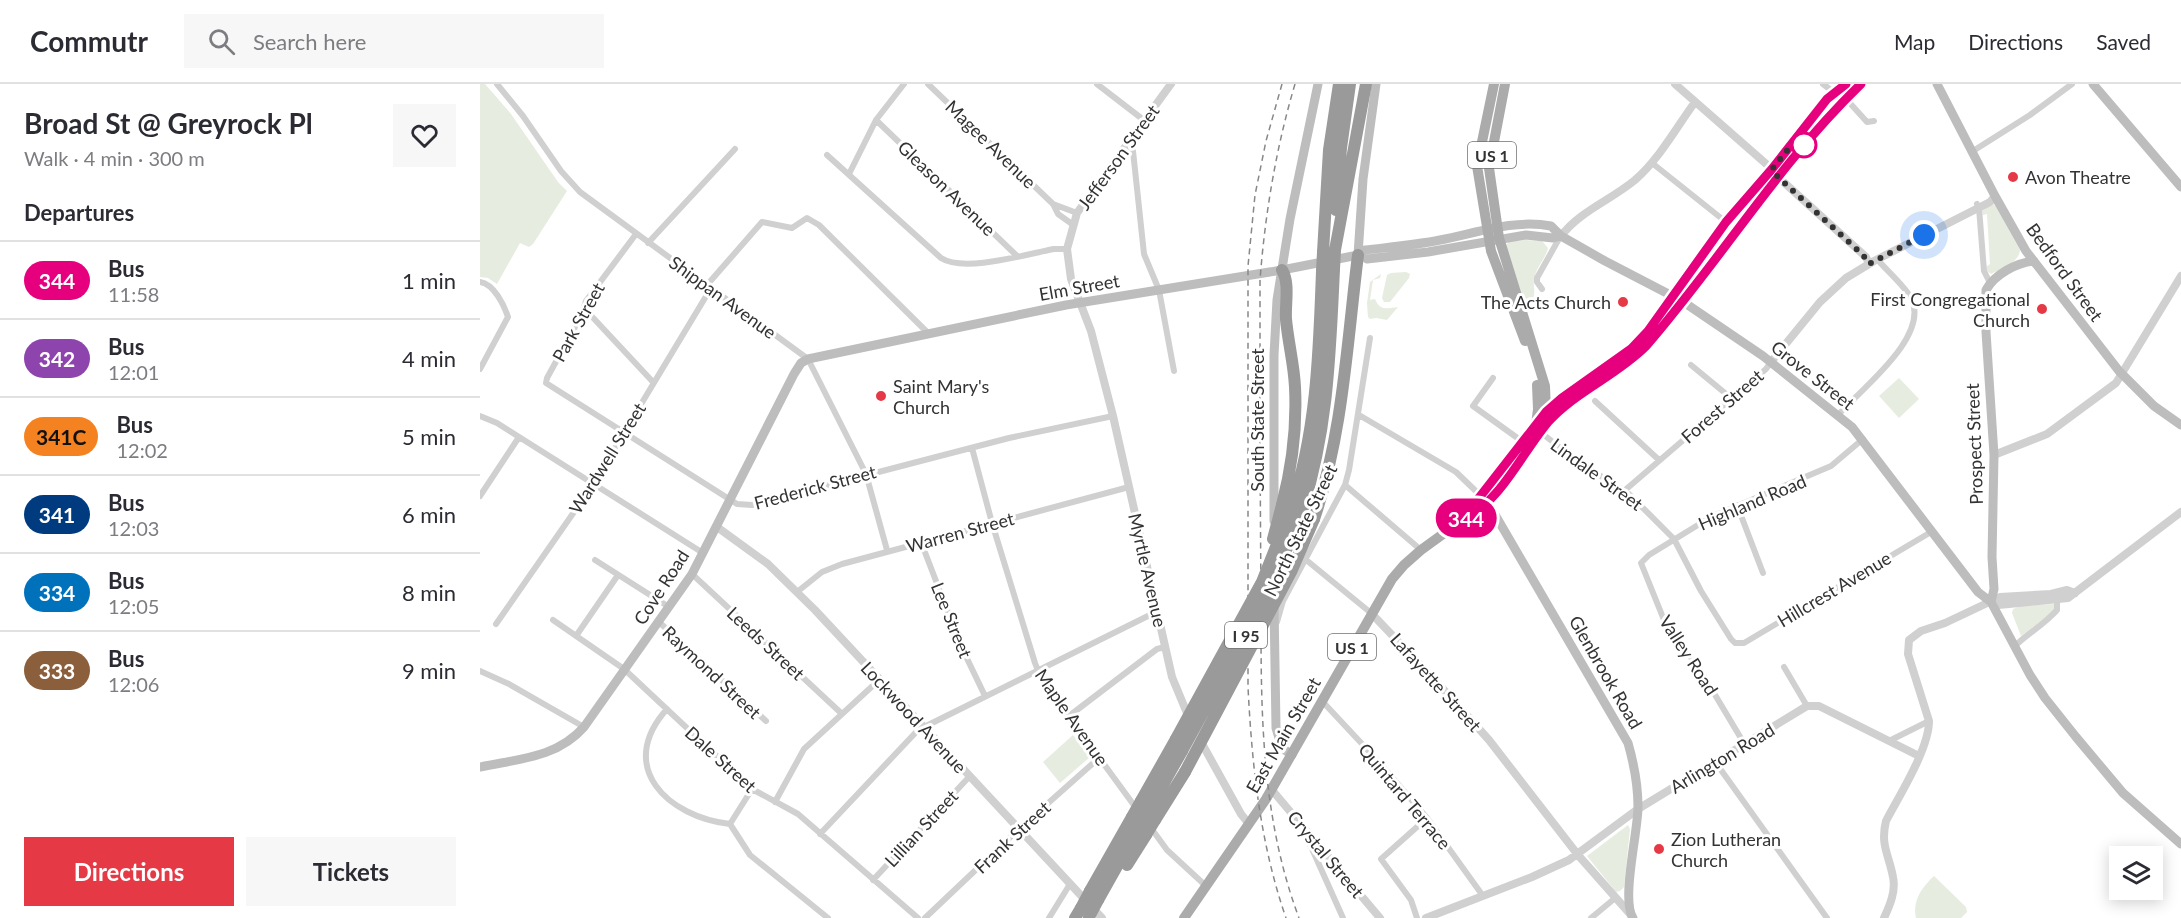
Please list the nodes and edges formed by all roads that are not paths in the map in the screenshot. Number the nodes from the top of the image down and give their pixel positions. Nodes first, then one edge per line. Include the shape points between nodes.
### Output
1 (497, 84) edge
2 (904, 84) edge
3 (928, 84) edge
4 (1097, 84) edge
5 (1171, 84) edge
6 (1318, 84) edge
7 (1332, 84) edge
8 (1339, 84) edge
9 (1350, 84) edge
10 (1366, 84) edge
11 (1376, 84) edge
12 (1494, 84) edge
13 (1505, 84) edge
14 (1675, 84) edge
15 (1823, 84) edge
16 (1846, 84) edge
17 (1861, 84) edge
18 (1937, 84) edge
19 (2072, 84) edge
20 (2093, 84) edge
21 (1836, 93) junction
22 (1844, 100) junction
23 (1695, 102) junction
24 (876, 120) junction
25 (1145, 121) junction
26 (1874, 121) dead end
27 (1127, 143) junction
28 (735, 149) dead end
29 (1329, 150) junction
30 (1973, 152) junction
31 (827, 155) dead end
32 (1652, 163) junction
33 (1775, 173) junction
34 (849, 174) junction
35 (2181, 186) edge
36 (1995, 196) junction
37 (1053, 204) junction
38 (1978, 206) junction
39 (1077, 213) junction
40 (1726, 222) junction
41 (1072, 224) junction
42 (636, 234) junction
43 (1493, 234) junction
44 (1561, 236) junction
45 (648, 243) junction
46 (1068, 249) junction
47 (1329, 251) junction
48 (2026, 251) junction
49 (1360, 255) junction
50 (1017, 256) junction
51 (2034, 261) junction
52 (1873, 262) junction
53 (2021, 263) junction
54 (1282, 270) junction
55 (2181, 276) edge
56 (480, 282) edge
57 (1989, 284) junction
58 (709, 286) junction
59 (1542, 289) dead end
60 (2178, 289) edge
61 (1159, 290) junction
62 (1679, 298) junction
63 (1080, 302) junction
64 (584, 308) junction
65 (928, 333) junction
66 (1371, 338) dead end
67 (808, 358) junction
68 (482, 360) edge
69 (1771, 362) junction
70 (1691, 365) dead end
71 (480, 369) edge
72 (1174, 370) dead end
73 (2122, 374) junction
74 (1493, 378) dead end
75 (653, 382) junction
76 (546, 383) joint
77 (1731, 398) junction
78 (1595, 401) dead end
79 (1546, 412) junction
80 (1359, 415) junction
81 (1838, 415) junction
82 (480, 416) edge
83 (1113, 416) junction
84 (2180, 421) edge
85 (1537, 428) junction
86 (623, 433) junction
87 (519, 437) junction
88 (1863, 439) junction
89 (1523, 442) junction
90 (972, 448) junction
91 (1994, 455) junction
92 (1659, 460) junction
93 (866, 474) junction
94 (592, 484) junction
95 (1345, 485) junction
96 (1129, 487) junction
97 (1624, 491) junction
98 (480, 496) edge
99 (1485, 499) junction
100 (730, 500) junction
101 (1737, 505) junction
102 (1292, 510) junction
103 (2181, 512) edge
104 (992, 524) junction
105 (717, 527) junction
106 (1274, 528) junction
107 (1931, 532) junction
108 (1674, 538) junction
109 (921, 542) junction
110 (887, 550) junction
111 (1421, 550) junction
112 (703, 553) junction
113 (1305, 559) junction
114 (595, 560) dead end
115 (1641, 563) joint
116 (1763, 573) dead end
117 (692, 574) junction
118 (618, 575) junction
119 (797, 592) junction
120 (2075, 593) junction
121 (2057, 600) junction
122 (1991, 602) junction
123 (669, 608) junction
124 (1158, 611) junction
125 (1371, 614) junction
126 (553, 620) dead end
127 (659, 622) junction
128 (496, 624) dead end
129 (1275, 630) junction
130 (576, 636) junction
131 (1736, 643) joint
132 (2015, 646) junction
133 (1165, 647) junction
134 (1784, 667) dead end
135 (624, 669) junction
136 (1038, 670) junction
137 (480, 671) edge
138 (879, 680) junction
139 (985, 696) junction
140 (1321, 701) junction
141 (1807, 706) junction
142 (667, 709) junction
143 (841, 713) junction
144 (1069, 716) junction
145 (766, 721) dead end
146 (1929, 721) junction
147 (584, 727) junction
148 (923, 727) junction
149 (1889, 741) junction
150 (1745, 745) junction
151 (1292, 755) junction
152 (1919, 756) junction
153 (1100, 757) junction
154 (1716, 763) junction
155 (480, 767) edge
156 (969, 777) junction
157 (752, 789) junction
158 (1272, 790) junction
159 (775, 802) junction
160 (1638, 809) junction
161 (1148, 811) junction
162 (1428, 818) junction
163 (730, 824) junction
164 (1249, 824) junction
165 (1139, 826) junction
166 (1303, 827) junction
167 (1019, 829) junction
168 (820, 834) junction
169 (2181, 844) edge
170 (1325, 853) junction
171 (1578, 855) junction
172 (1317, 860) junction
173 (873, 880) junction
174 (1070, 884) junction
175 (1206, 886) junction
176 (1483, 896) junction
177 (1614, 898) junction
178 (1097, 899) junction
179 (1088, 916) edge
180 (1632, 917) edge
181 (828, 918) edge
182 (918, 918) edge
183 (925, 918) edge
184 (1048, 918) edge
185 (1184, 918) edge
186 (1344, 918) edge
187 (1380, 918) edge
188 (1417, 918) edge
189 (1426, 918) edge
190 (1591, 918) edge
191 (1827, 918) edge
192 (1884, 918) edge

1 - 42 street, Shippan Avenue via 572,184
2 - 24 street
3 - 37 street, Magee Avenue
4 - 25 street
5 - 25 street, Jefferson Street
6 - 54 main road, South State Street
7 - 29 highway
8 - 29 highway, I 95
9 - 47 highway, I 95
10 - 47 highway
11 - 49 main road via 1362,179
12 - 43 main road, US 1 via 1476,166
13 - 43 main road, US 1 via 1489,168
14 - 23 street
15 - 21 street
16 - 21 main road
17 - 22 main road
18 - 30 main road, Bedford Street
19 - 30 street
20 - 35 main road
21 - 22 street
21 - 33 main road via 1827,99
22 - 26 street via 1867,122
22 - 33 main road
23 - 32 street
23 - 33 street
24 - 34 street
24 - 50 street, Gleason Avenue
25 - 27 street, Jefferson Street
27 - 39 street, Jefferson Street
27 - 61 street via 1133,151 1144,254
28 - 45 street
29 - 47 highway, I 95
30 - 36 main road, Bedford Street
31 - 34 street
32 - 40 street
32 - 44 street via 1634,181 1570,224
33 - 40 main road
33 - 52 street
33 - 62 main road
34 - 50 street via 944,260 966,264
36 - 38 street, Forest Street
36 - 48 main road, Bedford Street
37 - 39 street, Magee Avenue
37 - 41 street, Magee Avenue via 1058,214
38 - 52 street, Forest Street
38 - 57 street, Prospect Street via 1984,271
39 - 41 street, Jefferson Street
40 - 62 main road
41 - 46 street, Jefferson Street
42 - 45 street, Shippan Avenue
42 - 64 street, Park Street
43 - 44 main road, Grove Street via 1542,224 1551,226
43 - 49 main road, Grove Street via 1428,252 1367,259
43 - 79 main road, East Main Street / US 1 via 1545,386
43 - 85 main road, US 1 via 1539,389
44 - 59 street via 1537,278
44 - 62 main road, Grove Street
45 - 58 street, Shippan Avenue
46 - 50 street
46 - 63 street, Jefferson Street via 1071,279
47 - 102 highway, I 95, bridge via 1314,415
48 - 51 main road, Bedford Street
48 - 53 main road
49 - 54 main road, Elm Street
49 - 161 highway, bridge via 1337,427 1314,519 1291,572 1185,772
51 - 53 main road
51 - 73 main road, Bedford Street
52 - 69 street, Forest Street via 1827,294
52 - 81 street via 1911,297 1912,327 1906,343
53 - 57 main road
54 - 61 main road, Elm Street
54 - 102 highway via 1294,374
54 - 106 main road, South State Street via 1274,336
55 - 60 street
56 - 68 street via 493,289 508,317
57 - 91 main road, Prospect Street via 1985,298
58 - 65 street, Wardwell Street via 762,222 792,228 807,218 819,225
58 - 67 street, Shippan Avenue
58 - 75 street, Wardwell Street
60 - 73 street
61 - 63 main road, Elm Street
61 - 72 street
62 - 69 main road, Grove Street
62 - 79 main road via 1631,349
62 - 85 main road via 1642,351
63 - 65 main road, Elm Street
63 - 83 street, Myrtle Avenue
64 - 75 street
64 - 76 street, Park Street
65 - 67 main road, Elm Street
66 - 80 street, North State Street
67 - 93 street, Shippan Avenue
67 - 100 main road, Cove Road via 794,374
68 - 71 street
69 - 77 street, Forest Street
69 - 81 main road, Grove Street
70 - 77 street
73 - 84 main road, Bedford Street via 2154,406
73 - 91 street via 2110,388 2048,434
74 - 89 street via 1473,406
75 - 86 street, Wardwell Street
76 - 86 street, Frederick Street
77 - 92 street, Forest Street
78 - 92 street
79 - 85 main road, East Main Street / US 1
80 - 95 street, North State Street
80 - 99 street via 1456,472
81 - 88 main road, Grove Street
82 - 87 street
83 - 90 street, Frederick Street
83 - 96 street, Myrtle Avenue
85 - 89 main road, East Main Street / US 1
85 - 97 street, Lindale Street via 1577,461
85 - 99 main road, East Main Street / US 1
86 - 94 street, Wardwell Street
86 - 100 street, Frederick Street
87 - 94 street
87 - 98 street
88 - 101 street, Highland Road via 1814,475
88 - 107 main road, Grove Street
89 - 99 main road, East Main Street / US 1
90 - 93 street, Frederick Street
90 - 104 street, Maple Avenue
91 - 122 main road, Prospect Street
92 - 97 street, Forest Street
93 - 100 street, Frederick Street via 752,505
93 - 110 street, Shippan Avenue
94 - 112 street
94 - 128 street, Wardwell Street
95 - 111 street
95 - 113 street, North State Street
96 - 104 street, Warren Street
96 - 124 street, Myrtle Avenue
97 - 108 street, Lindale Street
99 - 111 main road, East Main Street / US 1
99 - 160 main road, Glenbrook Road via 1628,743 1636,775
100 - 105 main road, Cove Road
101 - 108 street, Highland Road
101 - 116 street
102 - 161 highway, I 95, bridge via 1176,739
102 - 161 highway, I 95, bridge via 1269,591
103 - 120 street
104 - 109 street, Warren Street
104 - 136 street, Maple Avenue
105 - 112 main road, Cove Road
105 - 119 street, Lockwood Avenue via 768,564
106 - 113 street, Lafayette Street
106 - 129 main road, South State Street
107 - 122 main road, Grove Street via 1978,592
107 - 131 street, Hillcrest Avenue via 1744,643
108 - 115 street, Highland Road
108 - 131 street, Lindale Street via 1701,591
109 - 110 street, Warren Street
109 - 139 street, Lee Street
110 - 119 street, Warren Street via 822,572
111 - 125 main road, East Main Street / US 1 via 1395,575
112 - 117 main road, Cove Road
113 - 125 street, Lafayette Street
113 - 129 street, North State Street via 1283,601
114 - 118 street
115 - 150 street, Valley Road via 1666,625 1695,662
117 - 123 main road, Cove Road
117 - 143 street, Leeds Street
118 - 123 street
118 - 130 street
119 - 138 street, Lockwood Avenue
120 - 121 street
120 - 122 street via 2067,590 2000,597
121 - 122 street
121 - 132 street via 2053,615
122 - 132 main road, Grove Street
122 - 146 street via 1909,640 1908,654
123 - 127 main road, Cove Road
124 - 133 street, Myrtle Avenue
124 - 136 street
125 - 140 main road, East Main Street / US 1
125 - 171 street, Lafayette Street via 1489,740
126 - 130 street, Dale Street
127 - 135 main road, Cove Road
127 - 145 street, Raymond Street
129 - 151 main road, South State Street via 1276,728 1280,744
130 - 135 street, Dale Street
132 - 169 main road, Grove Street via 2045,699 2076,737 2123,793
133 - 144 street via 1157,649
133 - 164 street, Myrtle Avenue via 1182,705
134 - 141 street
135 - 142 street, Dale Street
135 - 147 main road, Cove Road
136 - 139 street
136 - 144 street, Maple Avenue
137 - 147 street
138 - 143 street
138 - 148 street, Lockwood Avenue
139 - 148 street
140 - 151 main road, East Main Street / US 1
140 - 162 street, Quintard Terrace
141 - 149 street via 1819,706
141 - 150 street, Arlington Road
142 - 157 street, Dale Street
142 - 163 street via 651,728 647,740 646,761 652,778 682,810 705,820
143 - 159 street via 801,752
144 - 153 street, Maple Avenue
146 - 149 street
146 - 152 street
147 - 155 main road, Cove Road via 553,751
148 - 156 street, Lockwood Avenue
148 - 168 street
149 - 152 street
150 - 154 street, Arlington Road
151 - 158 main road, East Main Street / US 1
152 - 192 street via 1886,821 1883,842 1894,878
153 - 167 street, Frank Street
153 - 175 street, Maple Avenue via 1167,850
154 - 160 street, Arlington Road
154 - 191 street
156 - 167 street, Lockwood Avenue
156 - 173 street, Lillian Street
157 - 159 street, Dale Street
157 - 163 street
158 - 164 main road, East Main Street / US 1
158 - 166 street, Crystal Street
159 - 168 street, Dale Street via 798,814
160 - 171 street, Arlington Road
160 - 180 main road, Glenbrook Road via 1629,896
161 - 165 highway, bridge
161 - 165 highway, I 95, bridge
162 - 176 street, Quintard Terrace
162 - 188 street via 1381,859 1411,900
163 - 181 street via 750,855
164 - 175 main road, East Main Street / US 1
165 - 178 highway
165 - 178 highway, I 95
166 - 170 street, Crystal Street
166 - 172 street
167 - 174 street, Lockwood Avenue
167 - 183 street, Frank Street
168 - 173 street, Dale Street
170 - 172 street
170 - 187 street, Crystal Street
171 - 176 street
171 - 177 street, Lafayette Street
172 - 186 street
173 - 182 street, Dale Street
174 - 179 street, Lockwood Avenue
174 - 184 street
175 - 185 main road, East Main Street / US 1
176 - 189 street
177 - 180 street, Lafayette Street
177 - 190 street
178 - 179 highway
178 - 179 highway, I 95, bridge

